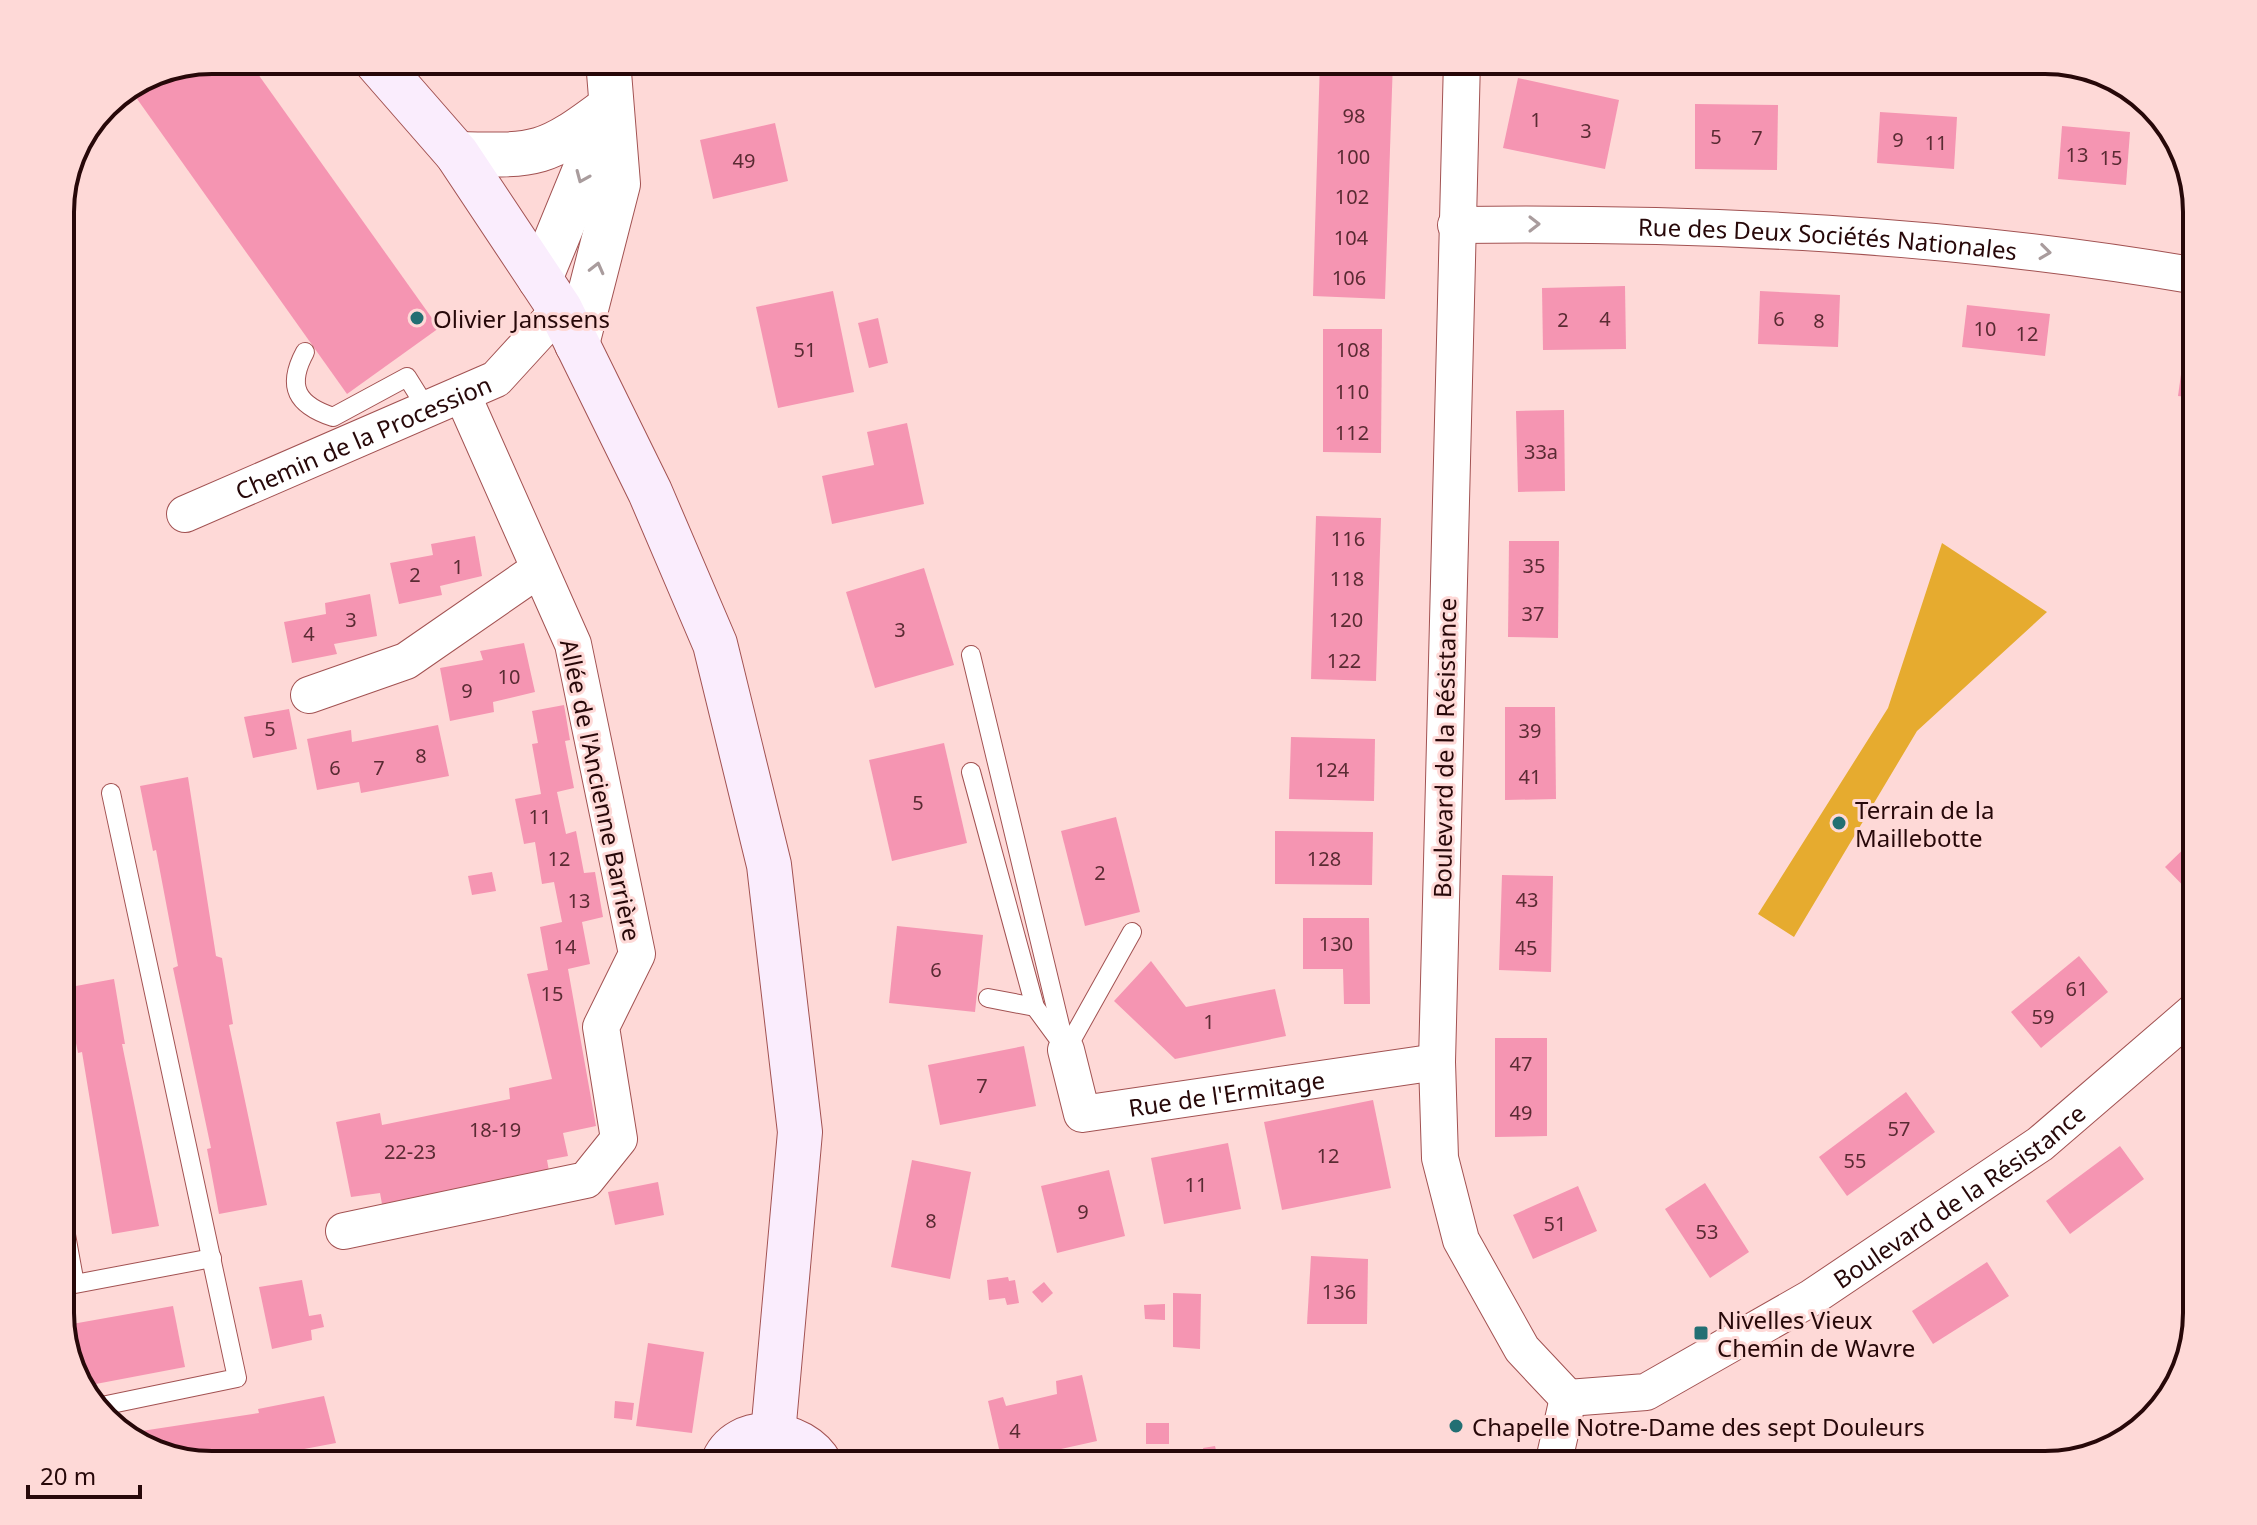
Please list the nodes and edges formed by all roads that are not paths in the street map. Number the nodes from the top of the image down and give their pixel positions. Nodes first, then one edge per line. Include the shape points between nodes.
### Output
1 (387, 74) edge
2 (609, 74) edge
3 (1461, 74) edge
4 (612, 105) junction
5 (457, 154) junction
6 (1456, 225) junction
7 (2183, 274) edge
8 (559, 311) junction
9 (305, 352) dead end
10 (462, 394) junction
11 (427, 409) junction
12 (185, 514) dead end
13 (539, 569) junction
14 (971, 655) dead end
15 (309, 695) dead end
16 (971, 772) dead end
17 (111, 793) dead end
18 (1132, 932) dead end
19 (988, 998) dead end
20 (1035, 1007) junction
21 (2183, 1021) edge
22 (1066, 1050) junction
23 (1437, 1062) junction
24 (344, 1231) dead end
25 (212, 1258) junction
26 (74, 1285) edge
27 (1568, 1398) junction
28 (109, 1405) edge
29 (773, 1434) junction
30 (735, 1451) edge
31 (809, 1451) edge
32 (1556, 1451) edge

1 - 5 main road
2 - 4 street
3 - 6 street, Boulevard de la Résistance
4 - 5 street via 565,141 542,151 515,157
4 -> 8 street
8 -> 4 street via 618,184
5 - 8 main road
6 -> 7 street, Rue des Deux Sociétés Nationales via 1761,228 1949,241
6 - 23 street, Boulevard de la Résistance
8 - 10 street, Chemin de la Procession via 496,379
8 - 29 main road via 650,492 715,644 769,865 800,1132
9 - 11 lane via 295,370 297,392 308,409 333,417 407,377
10 - 11 street, Chemin de la Procession
10 - 13 street, Allée de l'Ancienne Barrière
11 - 12 street, Chemin de la Procession
13 - 15 street via 406,661
13 - 24 street, Allée de l'Ancienne Barrière via 573,644 637,954 601,1027 619,1139 586,1180
14 - 22 lane
16 - 20 lane
17 - 25 lane
18 - 22 lane
19 - 20 lane
20 - 22 lane
21 - 27 street, Boulevard de la Résistance via 2040,1144 1824,1290 1646,1392
22 - 23 street, Rue de l'Ermitage via 1082,1114
23 - 27 street, Boulevard de la Résistance via 1440,1158 1461,1240 1522,1349
25 - 26 lane
25 - 28 lane via 237,1378
27 - 32 street
29 - 30 main road via 746,1440
29 - 31 main road via 800,1441

